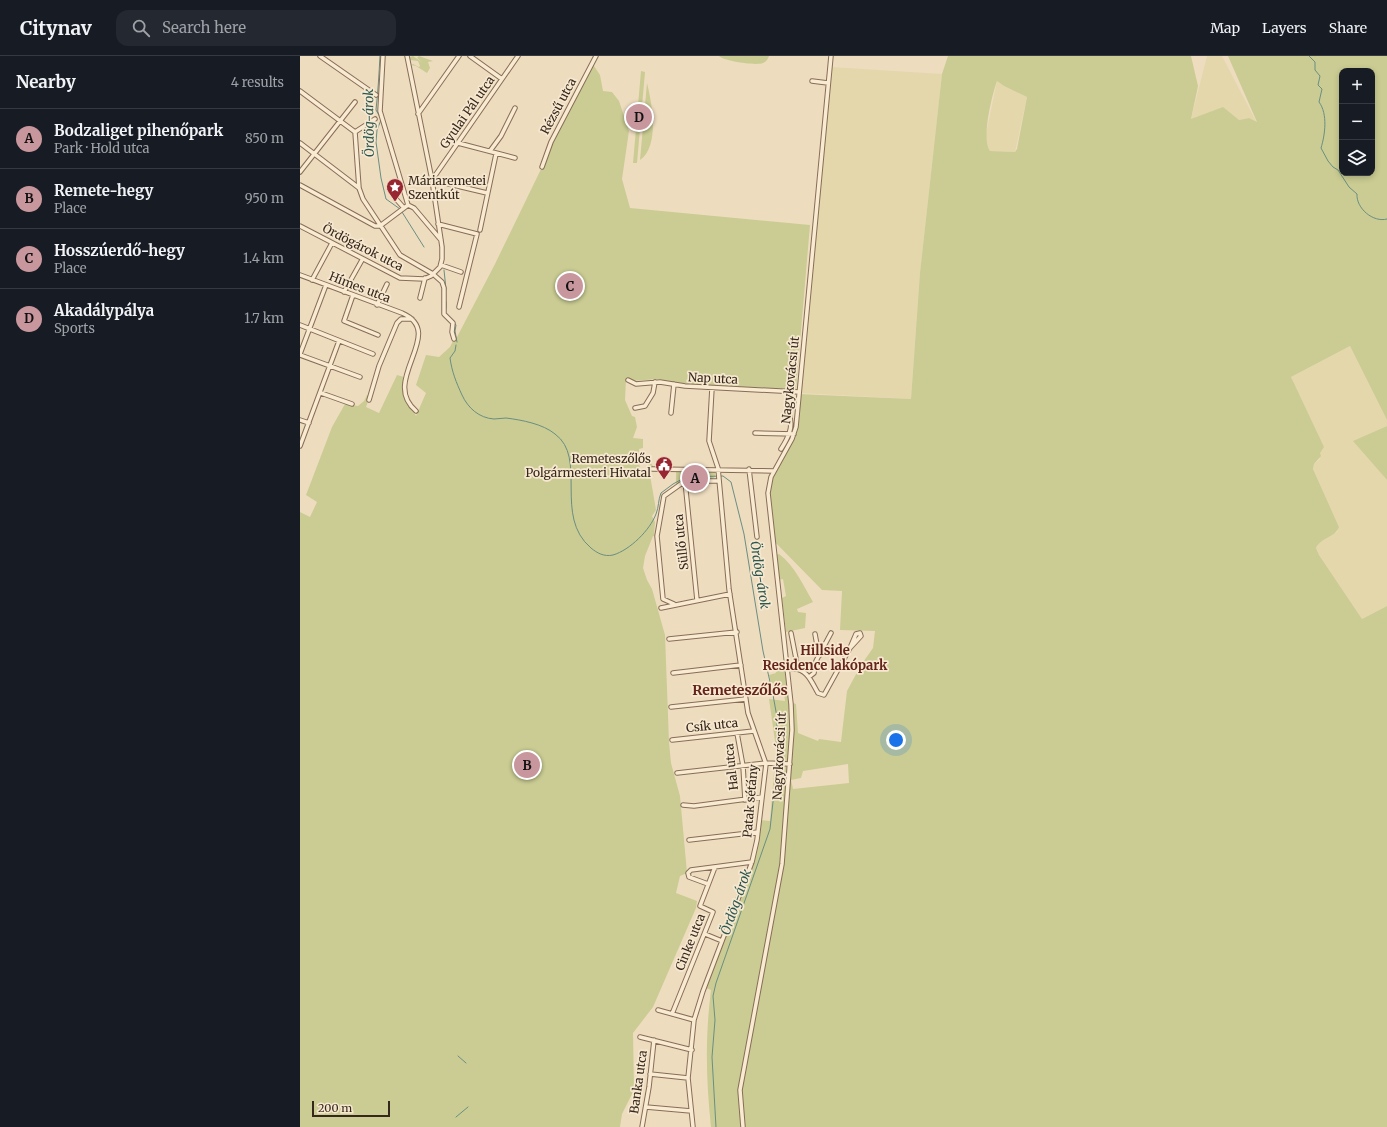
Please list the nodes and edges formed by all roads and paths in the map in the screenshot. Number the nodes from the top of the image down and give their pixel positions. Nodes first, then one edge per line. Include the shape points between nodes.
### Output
1 (320, 56) edge
2 (383, 56) edge
3 (407, 56) edge
4 (459, 56) edge
5 (470, 56) edge
6 (518, 56) edge
7 (596, 56) edge
8 (831, 56) edge
9 (502, 79) junction
10 (812, 81) dead end
11 (828, 83) junction
12 (300, 91) edge
13 (376, 95) dead end
14 (355, 102) dead end
15 (515, 108) dead end
16 (418, 114) junction
17 (375, 119) dead end
18 (339, 121) junction
19 (355, 132) junction
20 (300, 143) edge
21 (458, 143) junction
22 (490, 151) junction
23 (314, 154) junction
24 (496, 154) junction
25 (514, 158) dead end
26 (542, 167) dead end
27 (300, 172) edge
28 (432, 180) junction
29 (300, 185) edge
30 (359, 188) junction
31 (487, 193) junction
32 (396, 199) dead end
33 (408, 205) junction
34 (404, 209) junction
35 (438, 224) junction
36 (301, 226) edge
37 (380, 226) junction
38 (300, 231) edge
39 (478, 232) junction
40 (441, 240) junction
41 (332, 243) junction
42 (362, 260) junction
43 (441, 265) junction
44 (461, 272) dead end
45 (433, 274) junction
46 (300, 275) edge
47 (425, 278) junction
48 (312, 280) junction
49 (326, 284) junction
50 (387, 284) dead end
51 (344, 292) junction
52 (353, 296) junction
53 (420, 298) dead end
54 (377, 305) junction
55 (459, 307) dead end
56 (413, 319) junction
57 (300, 325) edge
58 (310, 328) junction
59 (378, 335) dead end
60 (454, 339) dead end
61 (339, 340) junction
62 (373, 354) dead end
63 (300, 355) edge
64 (330, 366) junction
65 (360, 377) dead end
66 (628, 380) dead end
67 (654, 382) junction
68 (674, 384) junction
69 (712, 388) junction
70 (799, 392) junction
71 (321, 393) junction
72 (369, 400) dead end
73 (352, 404) dead end
74 (635, 408) dead end
75 (416, 411) dead end
76 (671, 413) dead end
77 (789, 414) dead end
78 (300, 420) edge
79 (309, 422) junction
80 (755, 433) dead end
81 (792, 434) junction
82 (300, 446) edge
83 (781, 449) dead end
84 (652, 469) dead end
85 (749, 469) junction
86 (718, 471) junction
87 (774, 471) junction
88 (718, 481) junction
89 (685, 482) junction
90 (757, 537) dead end
91 (730, 594) junction
92 (697, 600) junction
93 (674, 604) junction
94 (661, 608) dead end
95 (737, 632) junction
96 (791, 633) dead end
97 (831, 633) dead end
98 (815, 634) dead end
99 (669, 639) dead end
100 (850, 648) dead end
101 (819, 656) junction
102 (742, 665) junction
103 (793, 669) dead end
104 (798, 669) junction
105 (673, 673) dead end
106 (809, 677) junction
107 (746, 699) junction
108 (671, 707) dead end
109 (754, 731) junction
110 (737, 733) junction
111 (672, 740) dead end
112 (766, 763) junction
113 (790, 764) junction
114 (743, 766) junction
115 (677, 773) dead end
116 (762, 797) junction
117 (745, 800) junction
118 (683, 805) dead end
119 (758, 832) junction
120 (689, 840) dead end
121 (752, 862) junction
122 (715, 868) junction
123 (708, 884) junction
124 (705, 934) junction
125 (722, 941) junction
126 (658, 1010) dead end
127 (672, 1014) junction
128 (694, 1020) junction
129 (640, 1037) dead end
130 (654, 1040) junction
131 (692, 1050) junction
132 (650, 1074) junction
133 (688, 1078) junction
134 (646, 1107) junction
135 (691, 1111) junction
136 (642, 1127) edge
137 (693, 1127) edge
138 (743, 1127) edge

1 - 13 street
2 - 33 street via 380,111
3 - 16 street
4 - 16 street
5 - 9 street
6 - 9 street, Gyulai Pál utca
7 - 26 street, Rézsű utca via 551,142
8 - 11 street, Nagykovácsi út
9 - 21 street, Gyulai Pál utca
10 - 11 street
11 - 70 street, Nagykovácsi út
12 - 18 street
14 - 18 street
15 - 22 street
16 - 28 street
17 - 19 street
18 - 19 street
18 - 23 street
19 - 30 street
20 - 23 street
21 - 22 street
21 - 28 street, Gyulai Pál utca
22 - 24 street
23 - 27 street
23 - 30 street
24 - 25 street
24 - 31 street
28 - 31 street
28 - 35 street
29 - 37 street via 375,226
30 - 37 street
31 - 39 street
32 - 34 street
33 - 34 street
33 - 40 street via 414,208
34 - 37 street
35 - 39 street
35 - 40 street
36 - 38 street
36 - 41 street, Ördögárok utca
37 - 45 street via 400,255
39 - 55 street
40 - 43 street
41 - 42 street, Ördögárok utca
41 - 48 street
42 - 47 street, Ördögárok utca via 400,278
42 - 51 street
43 - 44 street
43 - 45 street, Ördögárok utca
45 - 47 street, Ördögárok utca
45 - 60 street via 443,285 444,314 452,322
46 - 48 street, Hímes utca
47 - 53 street
48 - 49 street, Hímes utca
49 - 51 street, Hímes utca
49 - 58 street
50 - 54 street
51 - 52 street, Hímes utca
52 - 54 street, Hímes utca
52 - 59 street via 344,321
54 - 56 street, Hímes utca
56 - 72 street via 401,319 397,323 379,366
56 - 75 street via 419,341 405,375 404,390 408,405
57 - 58 street
58 - 61 street
58 - 63 street
61 - 62 street
61 - 64 street
63 - 64 street
64 - 65 street
64 - 71 street
66 - 67 street, Nap utca via 635,384
67 - 68 street, Nap utca
67 - 74 street via 653,393 644,406
68 - 69 street, Nap utca
68 - 76 street
69 - 70 street, Nap utca
69 - 86 street, Patak sétány via 709,441
70 - 81 street, Nagykovácsi út
71 - 73 street
71 - 79 street
77 - 81 street
78 - 79 street
79 - 82 street
80 - 81 street
81 - 83 street
81 - 87 street, Nagykovácsi út
84 - 86 street
85 - 86 street
85 - 87 street
85 - 90 street
86 - 88 street, Patak sétány
87 - 113 street, Nagykovácsi út via 768,493 791,704
88 - 89 street
88 - 91 street, Patak sétány
89 - 92 street, Süllő utca
89 - 93 street via 666,494 657,538 664,599
91 - 92 street
91 - 95 street, Patak sétány
92 - 93 street
93 - 94 street
95 - 99 street
95 - 102 street, Patak sétány
96 - 104 street
97 - 101 street
98 - 101 street
100 - 106 street via 824,695 818,693
101 - 106 street via 814,672
102 - 105 street
102 - 107 street, Patak sétány
103 - 104 street
104 - 106 street
107 - 108 street
107 - 109 street, Patak sétány
109 - 110 street, Csík utca
109 - 112 street, Patak sétány
110 - 111 street, Csík utca
110 - 114 street, Hal utca
112 - 113 street
112 - 114 street
112 - 116 street, Patak sétány
113 - 138 street, Nagykovácsi út via 782,864 740,1090
114 - 115 street
114 - 117 street, Hal utca
116 - 117 street
116 - 119 street, Patak sétány
117 - 118 street
119 - 120 street
119 - 121 street, Patak sétány
121 - 122 street
121 - 125 street, Patak sétány
122 - 123 street, Cinke utca
122 - 123 street via 691,870 688,873 688,876
123 - 124 street, Cinke utca via 700,906 713,912
124 - 125 street
124 - 127 street, Cinke utca
125 - 128 street, Patak sétány
126 - 127 street
127 - 128 street
128 - 131 street, Patak sétány
129 - 130 street
130 - 131 street
130 - 132 street, Banka utca
131 - 133 street, Patak sétány
132 - 133 street
132 - 134 street, Banka utca
133 - 135 street, Patak sétány
134 - 135 street
134 - 136 street, Banka utca
135 - 137 street, Patak sétány

